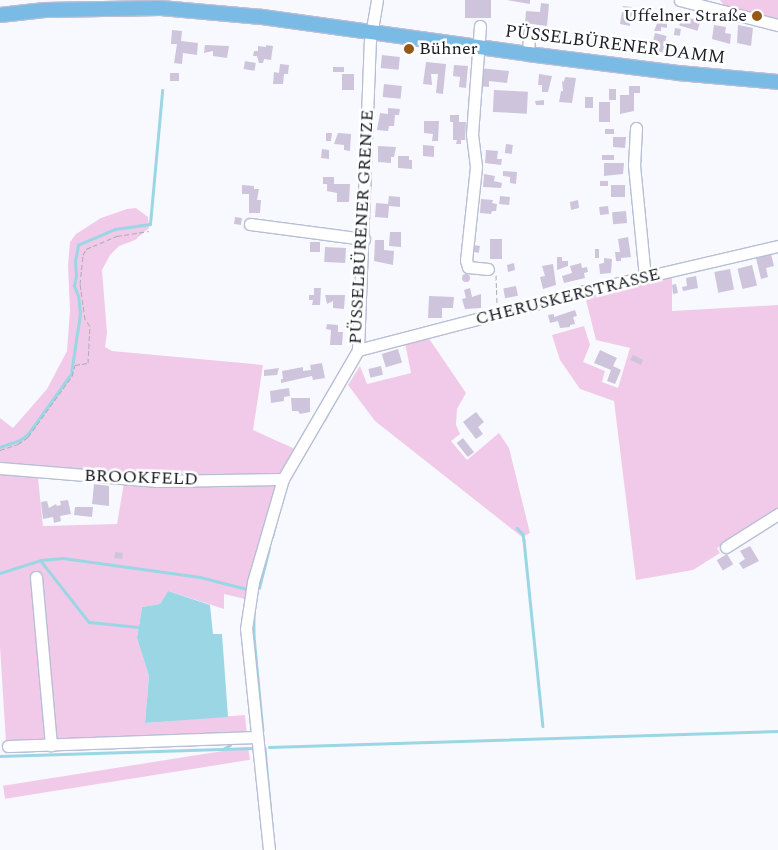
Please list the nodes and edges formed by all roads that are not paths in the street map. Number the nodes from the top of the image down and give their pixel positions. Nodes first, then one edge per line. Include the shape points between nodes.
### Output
1 (377, 0) edge
2 (680, 0) edge
3 (714, 4) edge
4 (0, 15) edge
5 (778, 25) edge
6 (480, 26) dead end
7 (370, 31) junction
8 (529, 33) dead end
9 (478, 48) junction
10 (528, 54) junction
11 (778, 82) edge
12 (636, 128) dead end
13 (250, 224) dead end
14 (364, 239) junction
15 (778, 246) edge
16 (488, 269) road end
17 (645, 277) junction
18 (358, 350) junction
19 (0, 468) edge
20 (283, 479) junction
21 (778, 514) edge
22 (726, 547) dead end
23 (36, 577) dead end
24 (257, 736) junction
25 (51, 745) junction
26 (8, 746) dead end
27 (269, 850) edge

1 - 7 street, PÜSSELBÜRENER GRENZE
2 - 3 street
3 - 5 street
4 - 7 main road, PÜSSELBÜRENER DAMM via 45,10 161,8
6 - 9 street
7 - 9 main road, PÜSSELBÜRENER DAMM
7 - 14 street, PÜSSELBÜRENER GRENZE
8 - 10 street
9 - 10 main road, PÜSSELBÜRENER DAMM
9 - 16 street via 472,134 476,167 466,260 468,266
10 - 11 main road, PÜSSELBÜRENER DAMM
12 - 17 street via 634,165
13 - 14 street
14 - 18 street, PÜSSELBÜRENER GRENZE
15 - 17 street, CHERUSKERSTRASSE
17 - 18 street, CHERUSKERSTRASSE
18 - 20 street, PÜSSELBÜRENER GRENZE
19 - 20 street, BROOKFELD via 157,481
20 - 24 street, PÜSSELBÜRENER GRENZE via 253,582 246,629
21 - 22 street
23 - 25 street
24 - 25 street
24 - 27 street, PÜSSELBÜRENER GRENZE
25 - 26 street

